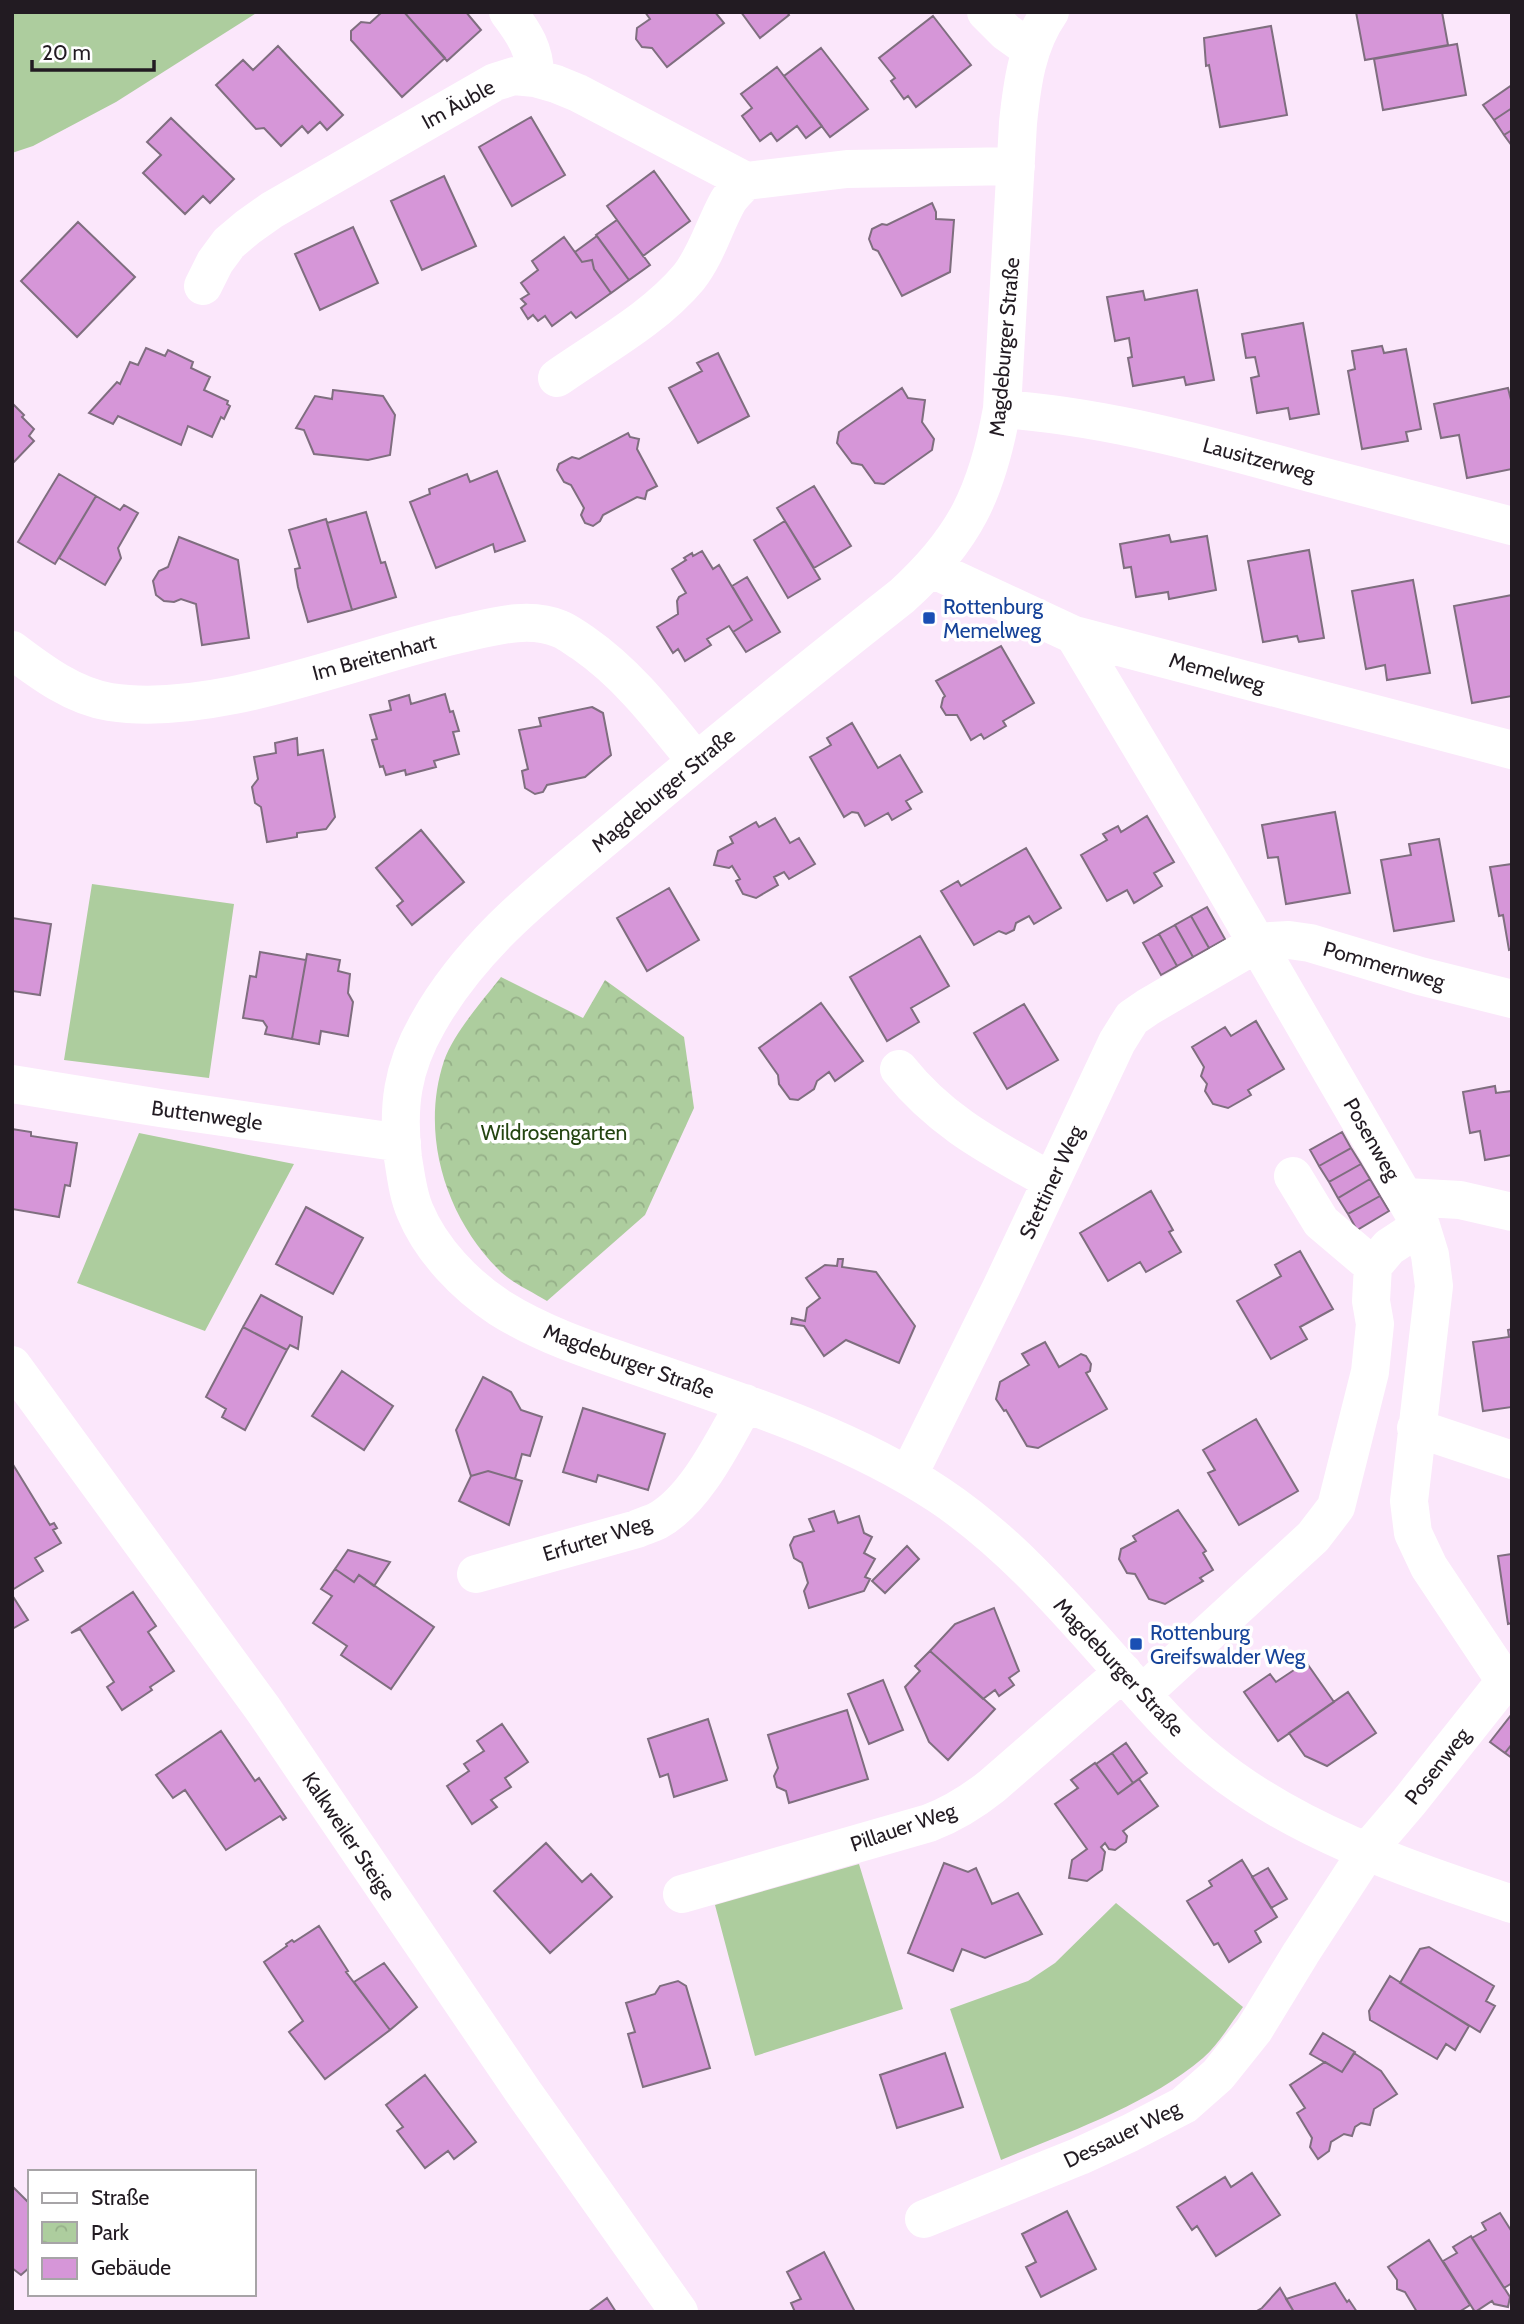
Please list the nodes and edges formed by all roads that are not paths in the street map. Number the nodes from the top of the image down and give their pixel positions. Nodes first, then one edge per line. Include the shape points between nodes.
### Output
1 (508, 12) edge
2 (986, 12) edge
3 (1050, 12) edge
4 (1031, 50) junction
5 (536, 78) junction
6 (1016, 166) junction
7 (746, 181) junction
8 (203, 286) dead end
9 (556, 378) dead end
10 (1002, 409) junction
11 (1512, 526) edge
12 (932, 569) junction
13 (1074, 635) junction
14 (12, 650) edge
15 (1512, 750) edge
16 (696, 761) junction
17 (1256, 944) junction
18 (1512, 999) edge
19 (899, 1069) dead end
20 (12, 1084) edge
21 (402, 1143) junction
22 (1293, 1176) dead end
23 (1051, 1181) junction
24 (1414, 1211) junction
25 (1512, 1212) edge
26 (1373, 1266) junction
27 (12, 1365) edge
28 (745, 1403) junction
29 (1416, 1428) junction
30 (1512, 1460) edge
31 (908, 1476) junction
32 (476, 1574) dead end
33 (1508, 1679) edge
34 (1132, 1683) junction
35 (1368, 1850) junction
36 (682, 1894) dead end
37 (1512, 1904) edge
38 (924, 2219) dead end
39 (679, 2312) edge

1 - 5 street via 531,48
2 - 4 street
3 - 4 street, Magdeburger Straße
4 - 6 street, Magdeburger Straße via 1022,84
5 - 7 street, Im Äuble via 578,93
5 - 8 street, Im Äuble via 514,76 495,82 272,210 229,243
6 - 7 street via 847,169
6 - 10 street, Magdeburger Straße
7 - 9 street via 730,198 689,276 663,303
10 - 11 street, Lausitzerweg via 1049,412 1137,428
10 - 12 street, Magdeburger Straße via 982,491
12 - 13 street, Memelweg
12 - 16 street, Magdeburger Straße
13 - 15 street, Memelweg
13 - 17 street, Posenweg
14 - 16 street, Im Breitenhart via 77,692 108,702 163,703 240,693 438,639 504,624 533,623 561,629 598,654 642,693
16 - 21 street, Magdeburger Straße via 500,928 472,958 416,1044 404,1079
17 - 18 street, Pommernweg via 1310,943
17 - 23 street, Stettiner Weg via 1148,1007 1124,1028
17 - 24 street, Posenweg
19 - 23 street via 917,1092 952,1121
20 - 21 street, Buttenwegle
21 - 28 street, Magdeburger Straße via 415,1212 436,1248 496,1305 576,1345
22 - 26 street via 1321,1222
23 - 31 street, Stettiner Weg
24 - 25 street via 1460,1200
24 - 26 street
24 - 29 street, Posenweg via 1430,1255 1434,1286
26 - 34 street, Pillauer Weg via 1375,1324 1370,1372 1336,1507 1313,1537
27 - 39 street, Kalkweiler Steige via 263,1709 517,2084
28 - 31 street, Magdeburger Straße
28 - 32 street, Erfurter Weg via 695,1483 659,1520
29 - 30 street
29 - 33 street, Posenweg via 1409,1501 1413,1533 1429,1567
31 - 34 street, Magdeburger Straße via 1003,1546
33 - 35 street, Posenweg
34 - 35 street, Magdeburger Straße via 1207,1760 1284,1812
34 - 36 street, Pillauer Weg via 951,1814
35 - 37 street, Magdeburger Straße
35 - 38 street, Dessauer Weg via 1254,2030 1218,2076 1197,2094 1166,2115 1092,2151

